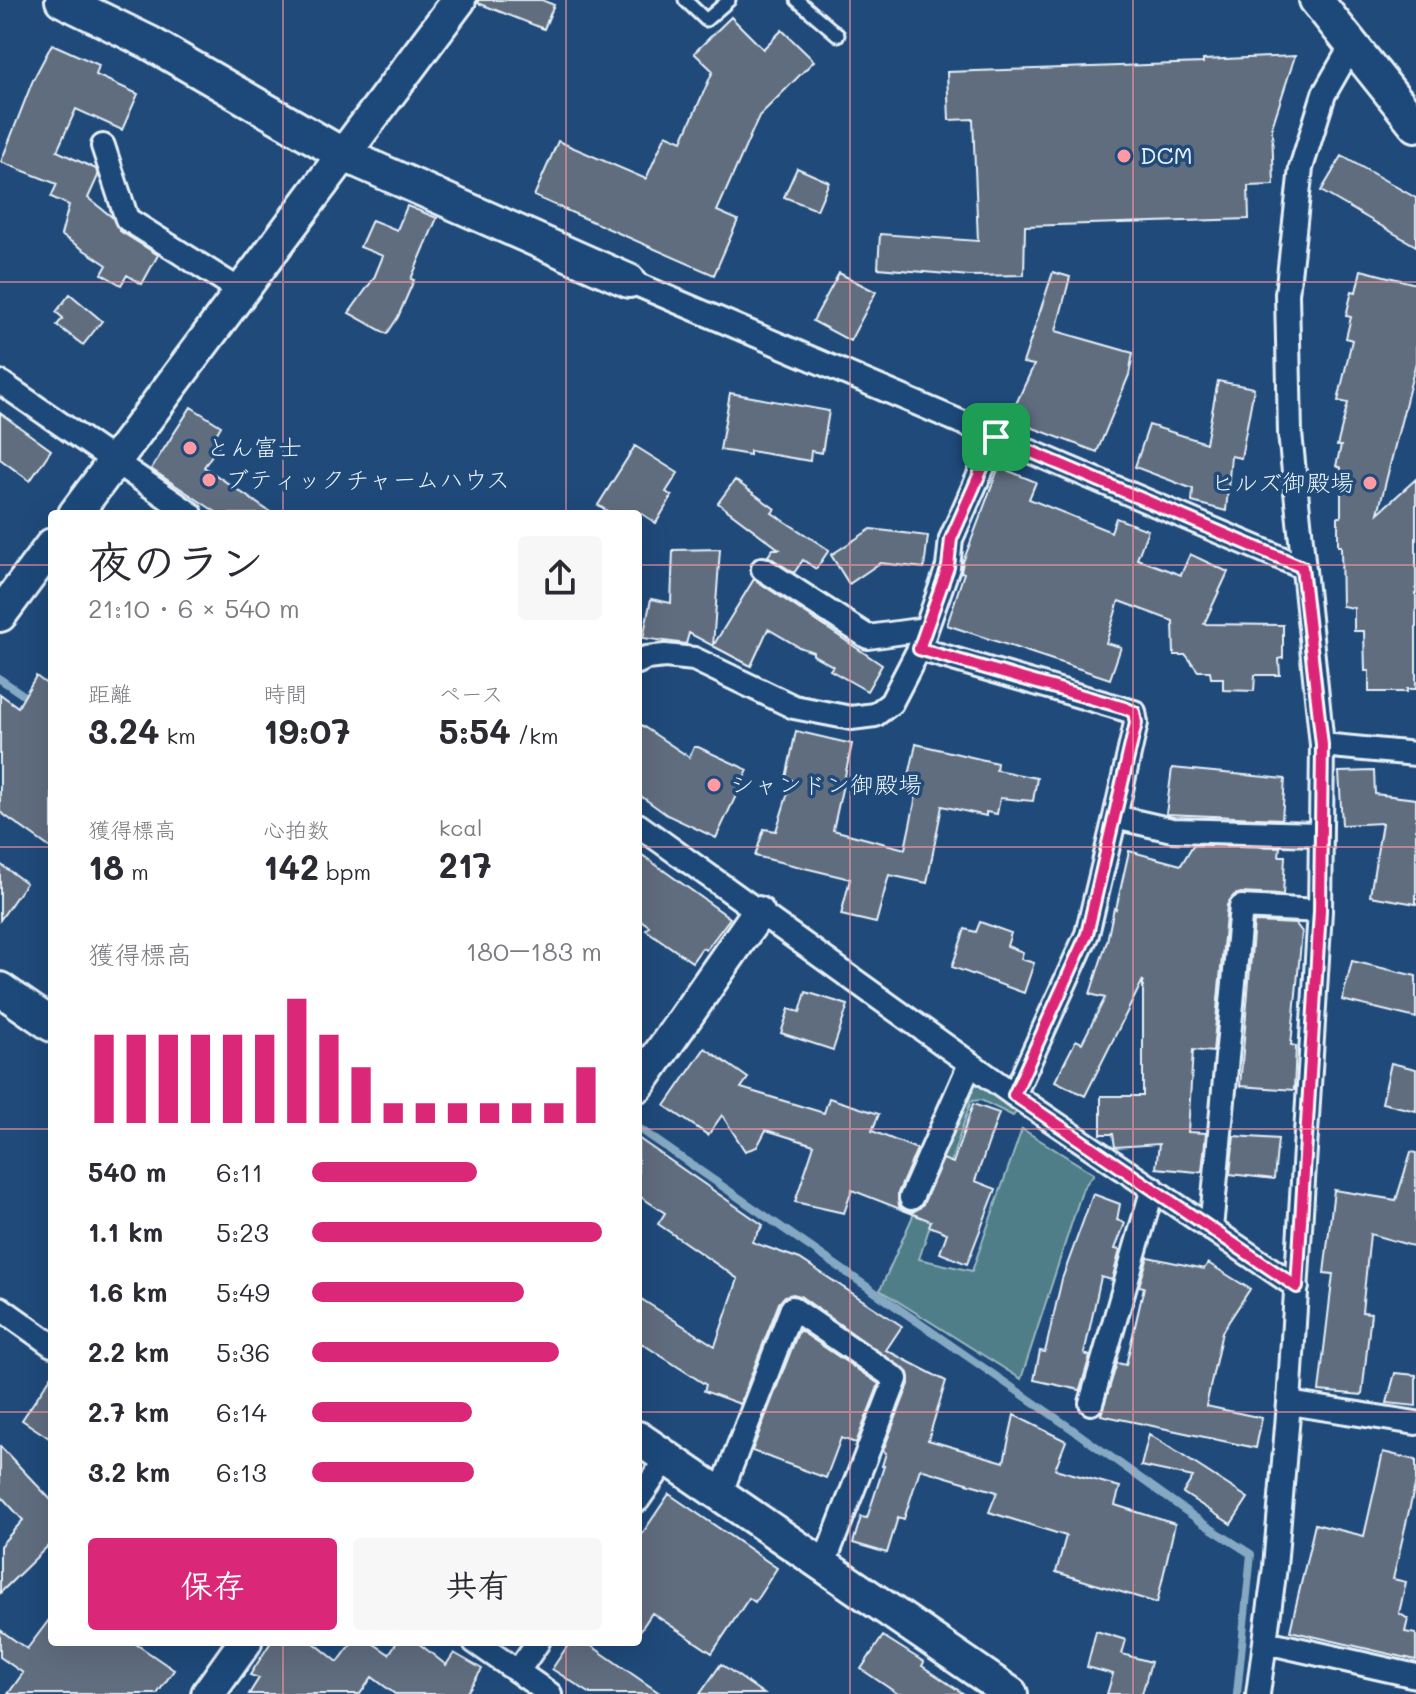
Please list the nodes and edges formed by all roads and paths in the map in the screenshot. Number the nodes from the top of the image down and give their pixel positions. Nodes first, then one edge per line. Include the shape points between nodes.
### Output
1 (62, 0) edge
2 (459, 0) edge
3 (685, 0) edge
4 (729, 0) edge
5 (797, 0) edge
6 (1316, 0) edge
7 (838, 35) dead end
8 (1352, 45) junction
9 (1416, 125) edge
10 (103, 146) dead end
11 (342, 154) junction
12 (629, 281) joint
13 (241, 291) junction
14 (0, 382) edge
15 (996, 437) junction
16 (114, 461) junction
17 (78, 510) edge
18 (185, 510) edge
19 (48, 550) edge
20 (1302, 567) junction
21 (763, 569) dead end
22 (0, 615) edge
23 (923, 639) junction
24 (642, 660) edge
25 (1322, 745) junction
26 (1416, 754) edge
27 (1115, 817) junction
28 (642, 828) edge
29 (1319, 834) junction
30 (1320, 911) junction
31 (758, 913) junction
32 (0, 989) edge
33 (48, 1022) edge
34 (970, 1064) junction
35 (642, 1079) edge
36 (1014, 1095) junction
37 (1153, 1188) junction
38 (911, 1198) dead end
39 (1211, 1229) junction
40 (1297, 1287) junction
41 (0, 1308) edge
42 (48, 1342) edge
43 (1091, 1403) dead end
44 (1289, 1403) junction
45 (1416, 1423) edge
46 (642, 1441) edge
47 (667, 1458) junction
48 (642, 1494) edge
49 (720, 1495) junction
50 (823, 1566) junction
51 (1266, 1642) junction
52 (242, 1646) edge
53 (481, 1646) edge
54 (535, 1646) edge
55 (518, 1671) junction
56 (1416, 1676) edge
57 (208, 1694) edge
58 (550, 1694) edge
59 (1011, 1694) edge
60 (1258, 1694) edge

1 - 11 street via 150,43
2 - 11 street
3 - 4 lane via 706,20
5 - 7 lane
6 - 8 street
8 - 9 street
8 - 20 street via 1324,94 1301,168 1287,294 1290,433
10 - 13 street via 127,219
11 - 12 street
11 - 13 street
12 - 15 street
13 - 16 street
14 - 16 street
15 - 20 street
15 - 23 street via 951,539 948,567
16 - 17 street
16 - 18 street
19 - 22 street
20 - 25 street
21 - 23 street via 868,637
23 - 24 street via 891,703 875,715 851,718 794,707 694,659
23 - 27 street via 1134,712
25 - 26 street
25 - 29 street
27 - 29 street via 1172,830
27 - 36 street via 1087,934
28 - 31 street
29 - 30 street
30 - 39 street via 1241,907
30 - 40 street
31 - 34 street
31 - 35 street
32 - 33 street
34 - 36 street
34 - 38 street
36 - 37 street
37 - 39 street
37 - 43 street
39 - 40 street
40 - 44 street
41 - 42 street
44 - 45 street
44 - 51 street
46 - 47 street
47 - 48 street
47 - 49 street
49 - 50 street
49 - 50 street via 792,1308 896,1379
50 - 59 street
51 - 56 street
51 - 60 street
52 - 57 street
53 - 55 street
54 - 55 street
55 - 58 street

